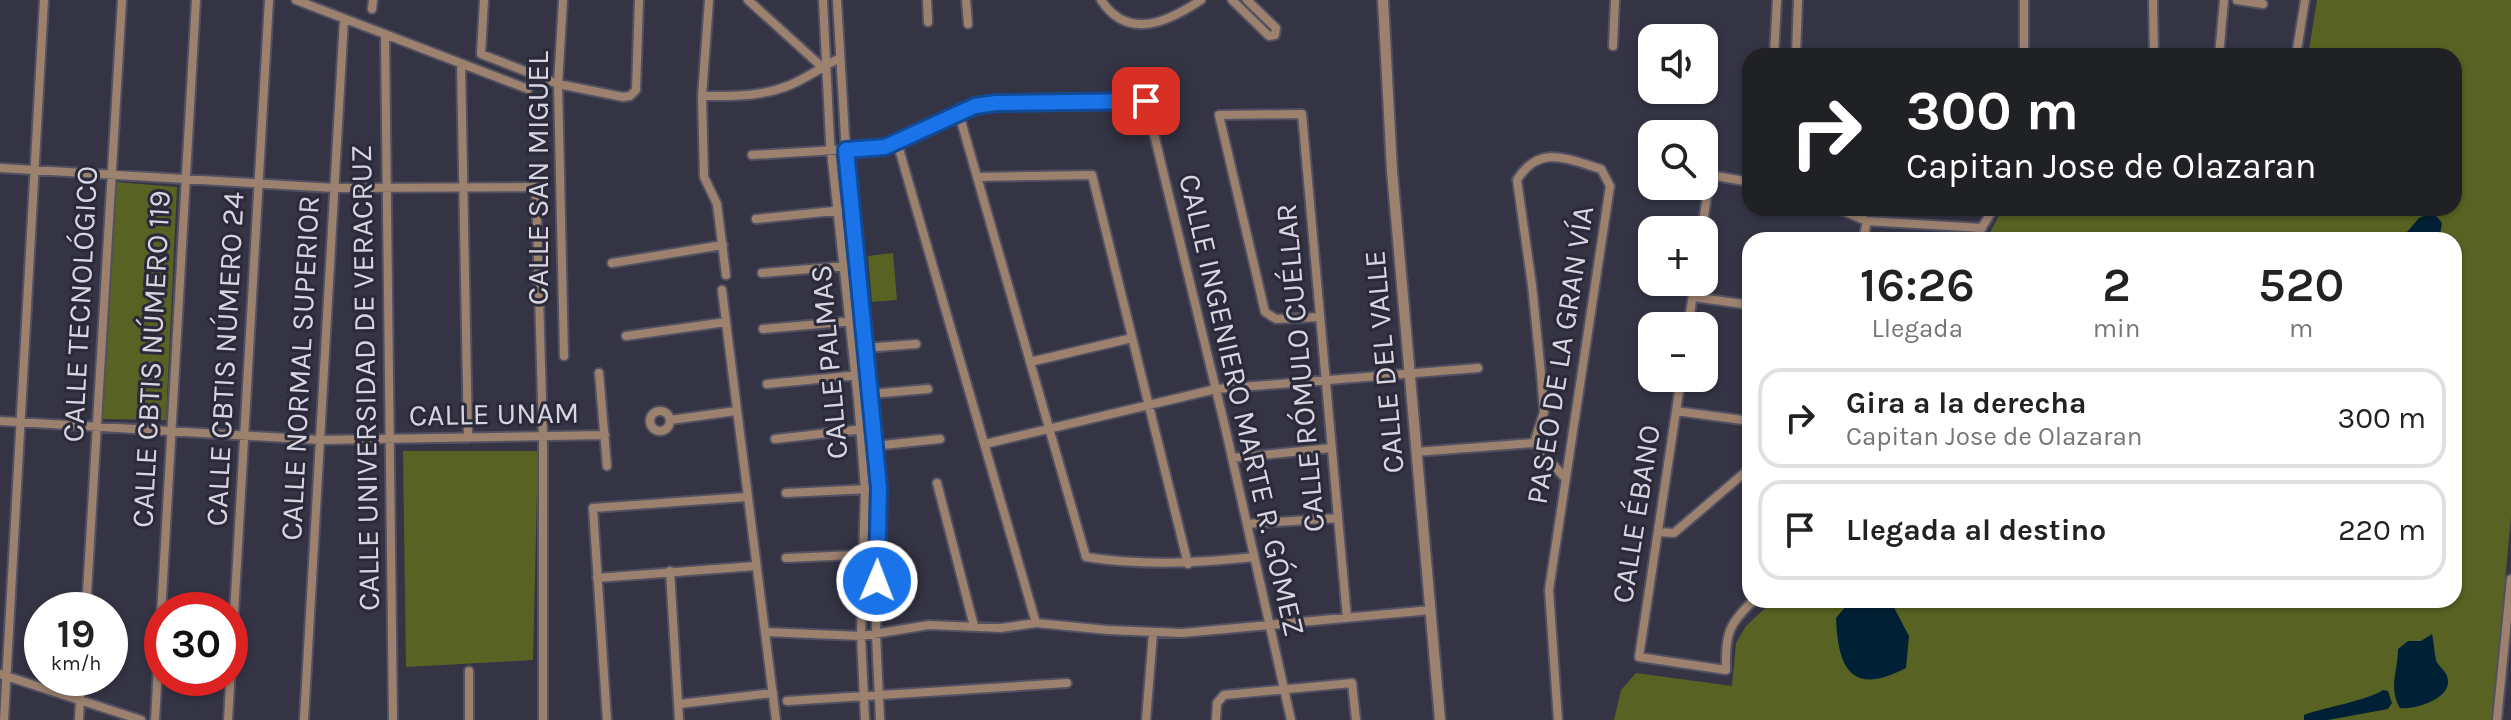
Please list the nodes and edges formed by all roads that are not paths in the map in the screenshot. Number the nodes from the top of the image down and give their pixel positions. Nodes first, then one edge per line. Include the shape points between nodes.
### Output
1 (44, 0) edge
2 (122, 0) edge
3 (196, 0) edge
4 (269, 0) edge
5 (296, 0) edge
6 (484, 0) edge
7 (563, 0) edge
8 (639, 0) edge
9 (709, 0) edge
10 (748, 0) edge
11 (823, 0) edge
12 (837, 0) edge
13 (927, 0) edge
14 (966, 0) edge
15 (1101, 0) edge
16 (1201, 0) edge
17 (1232, 0) edge
18 (1383, 0) edge
19 (1615, 0) edge
20 (1777, 0) edge
21 (1798, 0) edge
22 (2024, 0) edge
23 (2153, 0) edge
24 (2224, 0) edge
25 (2237, 0) edge
26 (2305, 0) edge
27 (1249, 2) edge
28 (2263, 4) dead end
29 (1243, 11) junction
30 (344, 19) junction
31 (928, 22) dead end
32 (968, 24) dead end
33 (385, 36) junction
34 (1613, 46) dead end
35 (1774, 48) edge
36 (1796, 48) edge
37 (2024, 48) edge
38 (2154, 48) edge
39 (2220, 48) edge
40 (2297, 48) edge
41 (840, 58) junction
42 (461, 64) junction
43 (824, 66) junction
44 (558, 84) junction
45 (528, 89) dead end
46 (702, 96) junction
47 (959, 114) junction
48 (897, 142) junction
49 (846, 150) junction
50 (831, 151) junction
51 (752, 155) dead end
52 (0, 168) edge
53 (35, 170) junction
54 (112, 175) junction
55 (977, 177) junction
56 (186, 179) junction
57 (1742, 181) edge
58 (259, 184) junction
59 (463, 187) junction
60 (334, 188) junction
61 (387, 188) junction
62 (853, 209) junction
63 (839, 210) junction
64 (1704, 216) edge
65 (1855, 216) edge
66 (1989, 216) edge
67 (756, 219) dead end
68 (1867, 221) junction
69 (1982, 228) junction
70 (1865, 232) edge
71 (1979, 232) edge
72 (723, 245) junction
73 (612, 263) dead end
74 (858, 265) junction
75 (844, 266) junction
76 (762, 273) dead end
77 (726, 275) dead end
78 (722, 290) dead end
79 (1693, 297) joint
80 (1742, 304) edge
81 (1690, 312) edge
82 (1320, 317) junction
83 (863, 320) junction
84 (850, 321) junction
85 (726, 322) junction
86 (763, 329) dead end
87 (626, 336) dead end
88 (1132, 338) junction
89 (916, 344) dead end
90 (865, 348) junction
91 (564, 356) dead end
92 (1030, 362) junction
93 (1478, 368) dead end
94 (599, 373) dead end
95 (868, 374) junction
96 (1408, 374) junction
97 (855, 375) junction
98 (1326, 382) junction
99 (767, 384) dead end
100 (928, 389) dead end
101 (1216, 389) junction
102 (1679, 392) edge
103 (870, 394) junction
104 (1149, 406) junction
105 (736, 411) junction
106 (1676, 411) junction
107 (670, 420) dead end
108 (1742, 420) edge
109 (0, 421) edge
110 (21, 422) junction
111 (97, 427) junction
112 (873, 428) junction
113 (860, 430) junction
114 (1050, 430) junction
115 (171, 432) junction
116 (605, 435) junction
117 (244, 437) junction
118 (543, 437) junction
119 (468, 438) junction
120 (775, 439) dead end
121 (940, 439) dead end
122 (320, 440) junction
123 (390, 440) junction
124 (1534, 443) junction
125 (985, 444) junction
126 (874, 446) junction
127 (1332, 448) junction
128 (1416, 452) junction
129 (1232, 458) junction
130 (607, 466) dead end
131 (1742, 475) edge
132 (1565, 478) junction
133 (937, 483) dead end
134 (879, 488) junction
135 (865, 489) junction
136 (786, 493) dead end
137 (746, 497) junction
138 (1338, 518) junction
139 (1247, 524) junction
140 (1658, 532) junction
141 (877, 554) junction
142 (863, 555) junction
143 (1254, 557) junction
144 (786, 558) dead end
145 (1188, 564) junction
146 (755, 566) junction
147 (670, 571) junction
148 (597, 578) junction
149 (2511, 579) edge
150 (87, 592) edge
151 (2510, 592) edge
152 (1747, 608) edge
153 (1431, 610) junction
154 (1347, 618) junction
155 (1036, 623) junction
156 (1269, 625) junction
157 (974, 626) junction
158 (765, 632) junction
159 (1153, 633) junction
160 (876, 634) junction
161 (861, 636) junction
162 (469, 671) dead end
163 (3, 675) edge
164 (1067, 683) dead end
165 (1284, 688) junction
166 (773, 693) junction
167 (879, 695) junction
168 (80, 696) edge
169 (864, 696) junction
170 (80, 701) junction
171 (787, 701) dead end
172 (679, 704) junction
173 (4, 720) edge
174 (79, 720) edge
175 (141, 720) edge
176 (155, 720) edge
177 (228, 720) edge
178 (304, 720) edge
179 (393, 720) edge
180 (469, 720) edge
181 (543, 720) edge
182 (607, 720) edge
183 (679, 720) edge
184 (776, 720) edge
185 (865, 720) edge
186 (880, 720) edge
187 (1146, 720) edge
188 (1216, 720) edge
189 (1291, 720) edge
190 (1356, 720) edge
191 (1440, 720) edge
192 (1558, 720) edge
193 (2497, 720) edge

1 - 53 street
2 - 54 street, CALLE TECNOLÓGICO
3 - 56 street, CALLE CBTIS NÚMERO 119
4 - 58 street, CALLE CBTIS NÚMERO 24
5 - 30 street
6 - 44 street via 481,54
7 - 44 street, CALLE SAN MIGUEL
8 - 44 street via 636,90 623,97
9 - 46 street
10 - 43 street
11 - 43 street, CALLE PALMAS
12 - 41 street, CALLE PALMAS
13 - 31 street
14 - 32 street
15 - 16 street via 1110,13 1143,25
17 - 29 street
18 - 96 street, CALLE DEL VALLE
19 - 34 street
20 - 35 street
21 - 36 street
22 - 37 street
23 - 38 street
24 - 39 street
25 - 28 street
26 - 40 street
27 - 29 street
27 - 29 street via 1276,28 1275,35 1269,36
30 - 33 street
30 - 60 street, CALLE NORMAL SUPERIOR
33 - 42 street
33 - 61 street, CALLE UNIVERSIDAD DE VERACRUZ
41 - 43 street
41 - 49 street, CALLE PALMAS
42 - 45 street
42 - 59 street
43 - 46 street via 774,91
43 - 50 street, CALLE PALMAS
44 - 91 street, CALLE SAN MIGUEL
46 - 72 street via 704,177 717,204
47 - 48 street
47 - 55 street
47 - 101 street, CALLE INGENIERO MARTE R. GÓMEZ via 996,103 1146,101
48 - 49 street
48 - 125 street
49 - 50 street
49 - 62 street, CALLE PALMAS
50 - 51 street
50 - 63 street, CALLE PALMAS
52 - 53 street
53 - 54 street
53 - 110 street
54 - 56 street
54 - 111 street, CALLE TECNOLÓGICO
55 - 88 street via 1092,175
55 - 92 street
56 - 58 street
56 - 115 street, CALLE CBTIS NÚMERO 119
57 - 64 street via 1710,175
58 - 60 street
58 - 117 street, CALLE CBTIS NÚMERO 24
59 - 61 street
59 - 118 street via 536,187
59 - 119 street
60 - 61 street
60 - 122 street, CALLE NORMAL SUPERIOR
61 - 123 street, CALLE UNIVERSIDAD DE VERACRUZ
62 - 63 street
62 - 74 street, CALLE PALMAS
63 - 67 street
63 - 75 street, CALLE PALMAS
65 - 68 street
66 - 69 street
68 - 69 street
68 - 70 street
69 - 71 street
72 - 73 street
72 - 77 street
74 - 75 street
74 - 83 street, CALLE PALMAS
75 - 76 street
75 - 84 street, CALLE PALMAS
78 - 85 street
79 - 80 street
79 - 81 street
82 - 82 street, CALLE RÓMULO CUÉLLAR via 1302,114 1219,115 1265,312 1276,319
82 - 98 street, CALLE RÓMULO CUÉLLAR
83 - 84 street
83 - 90 street, CALLE PALMAS
84 - 86 street
84 - 97 street, CALLE PALMAS
85 - 87 street
85 - 105 street
88 - 92 street
88 - 104 street
89 - 90 street
90 - 95 street, CALLE PALMAS
92 - 114 street
93 - 96 street
94 - 116 street
95 - 97 street
95 - 103 street, CALLE PALMAS
96 - 98 street
96 - 128 street, CALLE DEL VALLE
97 - 99 street
97 - 113 street, CALLE PALMAS
98 - 101 street
98 - 127 street, CALLE RÓMULO CUÉLLAR
100 - 103 street
101 - 104 street
101 - 129 street, CALLE INGENIERO MARTE R. GÓMEZ
102 - 106 street, CALLE ÉBANO
103 - 112 street, CALLE PALMAS
104 - 114 street
104 - 145 street
105 - 107 street
105 - 137 street
106 - 108 street
106 - 140 street, CALLE ÉBANO
109 - 110 street, CALLE UNAM
110 - 111 street, CALLE UNAM
110 - 163 street
111 - 115 street, CALLE UNAM
111 - 150 street, CALLE TECNOLÓGICO
112 - 113 street
112 - 126 street, CALLE PALMAS
113 - 120 street
113 - 135 street, CALLE PALMAS
114 - 125 street
114 - 145 street via 1086,557
115 - 117 street, CALLE UNAM
115 - 176 street, CALLE CBTIS NÚMERO 119
116 - 118 street, CALLE UNAM
116 - 130 street
117 - 122 street, CALLE UNAM
117 - 177 street, CALLE CBTIS NÚMERO 24
118 - 119 street, CALLE UNAM
118 - 181 street
119 - 123 street, CALLE UNAM
121 - 126 street
122 - 123 street, CALLE UNAM
122 - 178 street, CALLE NORMAL SUPERIOR
123 - 179 street, CALLE UNIVERSIDAD DE VERACRUZ
124 - 128 street
124 - 132 street
124 - 132 street, PASEO DE LA GRAN VÍA via 1544,412 1517,180 1525,167 1544,157 1601,169 1610,186
125 - 155 street
126 - 134 street, CALLE PALMAS
127 - 129 street
127 - 138 street, CALLE RÓMULO CUÉLLAR
128 - 153 street, CALLE DEL VALLE
129 - 139 street, CALLE INGENIERO MARTE R. GÓMEZ
131 - 140 street via 1674,533
132 - 192 street, PASEO DE LA GRAN VÍA via 1549,590
133 - 157 street
134 - 135 street
134 - 141 street, CALLE PALMAS
135 - 136 street
135 - 142 street, CALLE PALMAS
137 - 146 street
137 - 148 street via 593,508
138 - 139 street
138 - 154 street, CALLE RÓMULO CUÉLLAR
139 - 143 street, CALLE INGENIERO MARTE R. GÓMEZ
140 - 152 street, CALLE ÉBANO via 1639,657 1726,670 1728,630
141 - 142 street
141 - 160 street, CALLE PALMAS
142 - 144 street
142 - 161 street, CALLE PALMAS
143 - 145 street
143 - 156 street, CALLE INGENIERO MARTE R. GÓMEZ
146 - 147 street
146 - 158 street
147 - 148 street
147 - 172 street
148 - 182 street
149 - 151 street
151 - 193 street
153 - 154 street
153 - 191 street, CALLE DEL VALLE
154 - 156 street
155 - 157 street
155 - 159 street
156 - 159 street
156 - 165 street, CALLE INGENIERO MARTE R. GÓMEZ
157 - 160 street via 929,625
158 - 161 street
158 - 166 street
159 - 187 street
160 - 161 street
160 - 167 street, CALLE PALMAS
161 - 169 street, CALLE PALMAS
162 - 180 street
163 - 170 street
163 - 173 street
164 - 167 street
165 - 188 street via 1224,695
165 - 189 street, CALLE INGENIERO MARTE R. GÓMEZ
165 - 190 street via 1352,683
166 - 172 street
166 - 184 street
167 - 169 street
167 - 186 street, CALLE PALMAS
168 - 170 street
169 - 171 street
169 - 185 street, CALLE PALMAS
170 - 174 street
170 - 175 street
172 - 183 street

